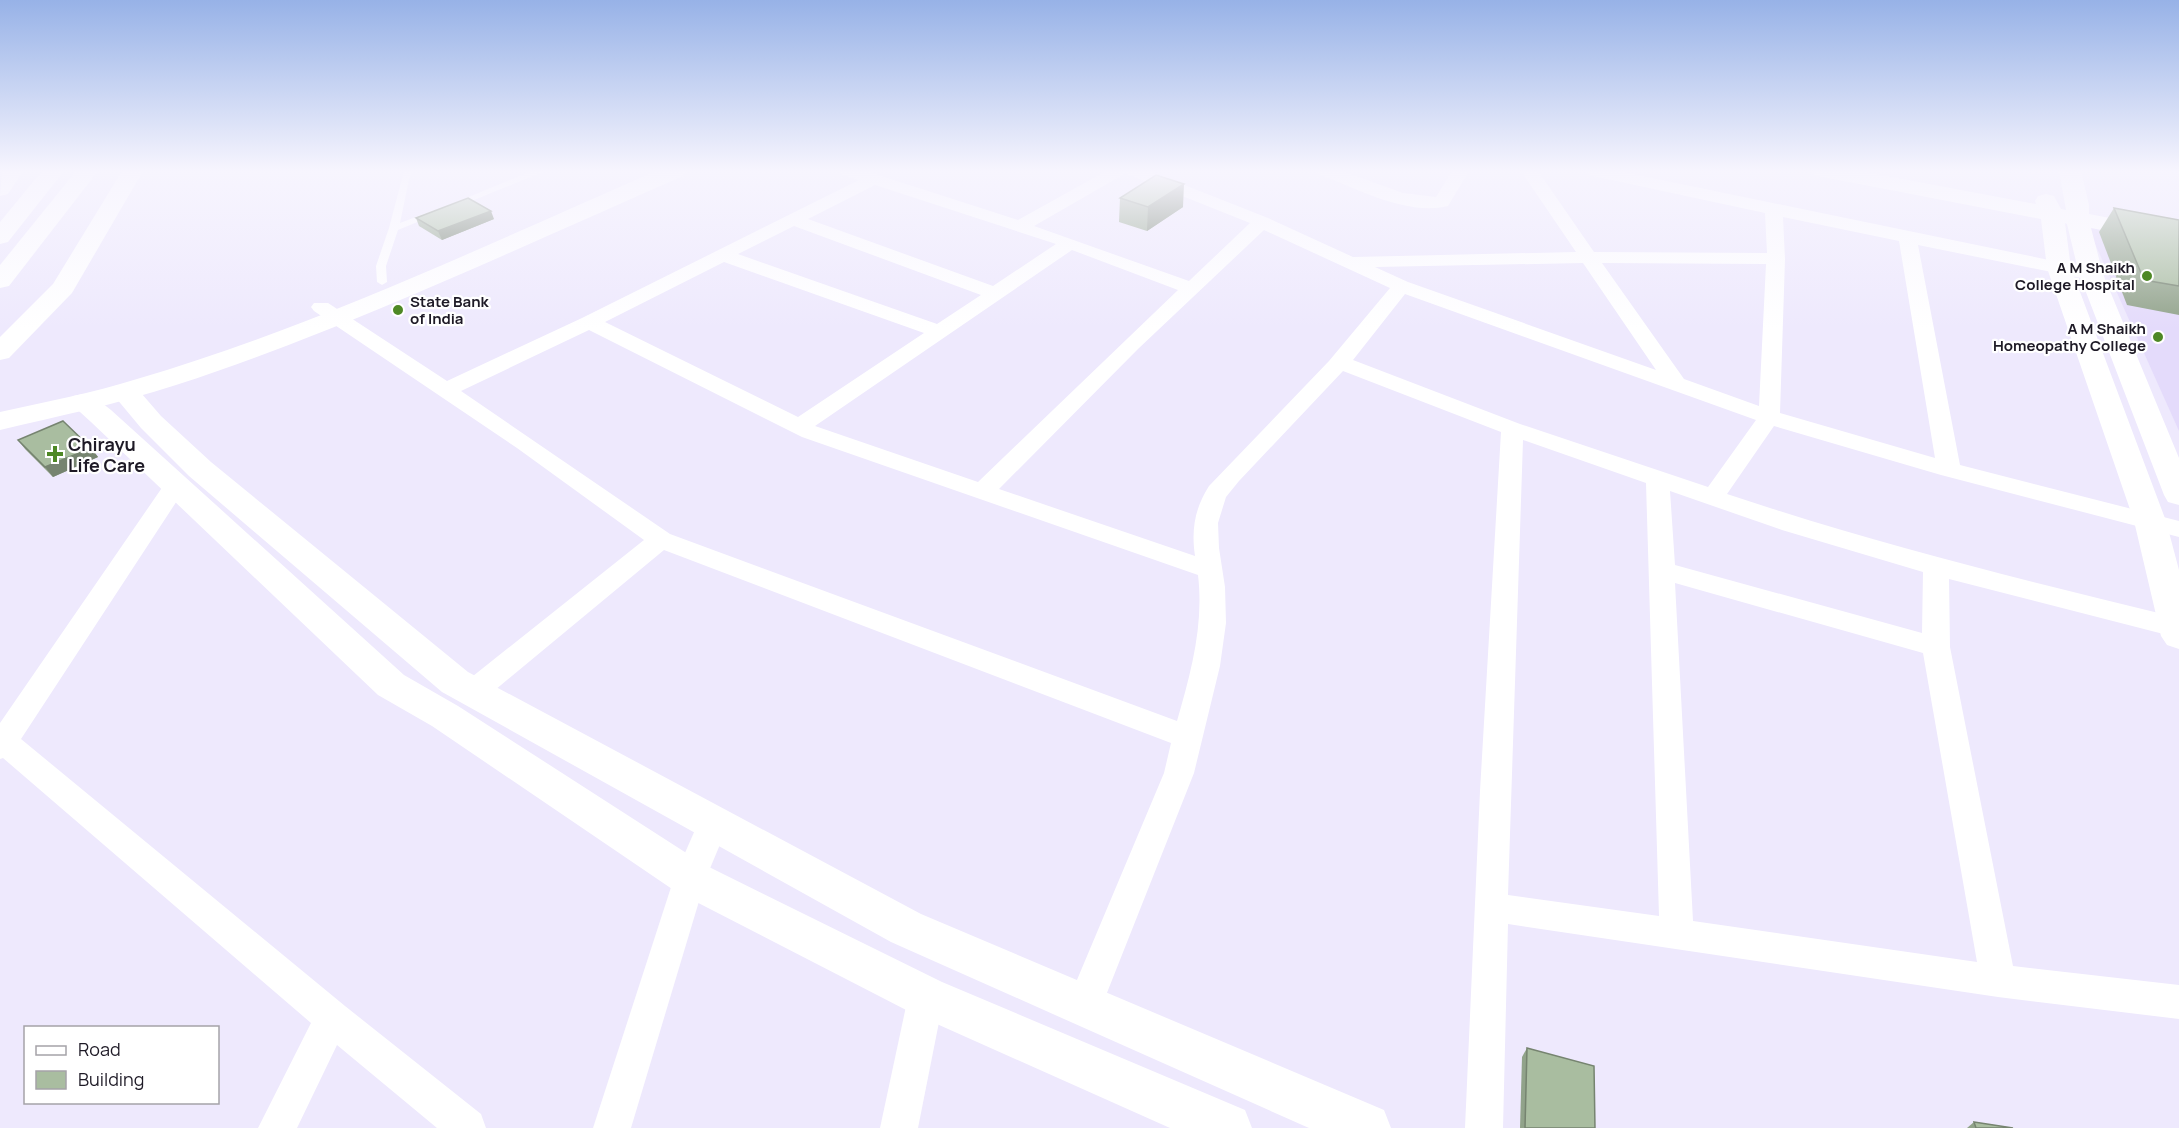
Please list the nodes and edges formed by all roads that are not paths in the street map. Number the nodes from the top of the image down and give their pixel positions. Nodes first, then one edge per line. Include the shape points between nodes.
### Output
1 (11, 224) edge
2 (46, 224) edge
3 (102, 224) edge
4 (395, 224) edge
5 (405, 224) edge
6 (521, 224) edge
7 (546, 224) edge
8 (787, 224) edge
9 (804, 224) edge
10 (1009, 224) edge
11 (1025, 224) edge
12 (1260, 224) edge
13 (1266, 224) edge
14 (1564, 224) edge
15 (1775, 224) edge
16 (1839, 224) edge
17 (2062, 224) edge
18 (2069, 224) edge
19 (2120, 224) edge
20 (1019, 227) junction
21 (394, 228) junction
22 (0, 237) edge
23 (1908, 238) junction
24 (2179, 238) edge
25 (1070, 243) junction
26 (723, 255) junction
27 (1587, 258) junction
28 (1776, 259) junction
29 (1349, 262) junction
30 (2059, 268) junction
31 (2091, 274) junction
32 (0, 282) edge
33 (382, 282) junction
34 (1401, 286) junction
35 (1191, 288) junction
36 (996, 294) junction
37 (329, 312) junction
38 (589, 322) junction
39 (940, 332) junction
40 (0, 352) edge
41 (1340, 362) junction
42 (1677, 385) junction
43 (445, 390) junction
44 (100, 396) junction
45 (0, 404) edge
46 (1768, 417) junction
47 (0, 421) edge
48 (799, 427) junction
49 (1512, 429) junction
50 (1949, 470) junction
51 (1658, 478) junction
52 (176, 484) junction
53 (981, 493) junction
54 (2179, 495) edge
55 (1713, 497) junction
56 (2150, 521) junction
57 (2179, 529) edge
58 (661, 540) junction
59 (1936, 567) junction
60 (1209, 570) junction
61 (1662, 570) junction
62 (2178, 631) edge
63 (1936, 647) junction
64 (473, 692) junction
65 (1186, 736) junction
66 (2, 744) edge
67 (713, 823) junction
68 (690, 878) junction
69 (1491, 907) junction
70 (1677, 934) junction
71 (1998, 981) junction
72 (926, 997) junction
73 (2179, 1002) edge
74 (1084, 1006) junction
75 (332, 1018) junction
76 (277, 1128) edge
77 (466, 1128) edge
78 (612, 1128) edge
79 (898, 1128) edge
80 (1227, 1128) edge
81 (1366, 1128) edge
82 (1484, 1128) edge

1 - 22 main road
2 - 32 main road
3 - 40 main road via 63,288
4 - 21 lane
5 - 21 lane
6 - 33 main road
7 - 37 main road
8 - 26 street
9 - 36 street
10 - 20 street
11 - 20 street
12 - 35 street
13 - 29 street
14 - 27 street
15 - 28 street
16 - 23 street
17 - 30 main road
18 - 31 main road
19 - 24 main road
20 - 25 street
21 - 33 lane via 381,267
23 - 30 street
23 - 50 street
25 - 35 street
25 - 36 street
26 - 38 street
26 - 39 street
27 - 28 street
27 - 29 street
27 - 42 street
28 - 46 street
29 - 34 street
30 - 31 street
30 - 56 main road
31 - 54 main road
33 - 37 main road
34 - 41 street
34 - 42 street
35 - 53 street
36 - 39 street
37 - 43 street
37 - 44 main road
38 - 43 street
38 - 48 street
39 - 48 street
41 - 49 street
41 - 60 street via 1214,496 1204,528
42 - 46 street
43 - 58 street
44 - 45 main road
44 - 47 main road
44 - 52 main road
44 - 64 main road via 151,422 200,469 454,682
46 - 50 street
46 - 55 street
48 - 53 street
49 - 51 street
49 - 69 street
50 - 56 street
51 - 55 street
51 - 61 street
52 - 66 street
52 - 68 main road via 391,684
53 - 60 street
55 - 59 street
56 - 57 street
56 - 62 main road
58 - 64 street
58 - 65 street
59 - 62 street
59 - 63 street
60 - 65 street via 1213,599 1208,667
61 - 63 street
61 - 70 street
63 - 71 street
64 - 67 main road
65 - 74 street via 1179,773
66 - 75 street
67 - 68 street
67 - 74 main road via 906,928
68 - 72 main road
68 - 78 street
69 - 70 street
69 - 82 street
70 - 71 street
71 - 73 street
72 - 79 street
72 - 80 main road
74 - 81 main road
75 - 76 street
75 - 77 street

